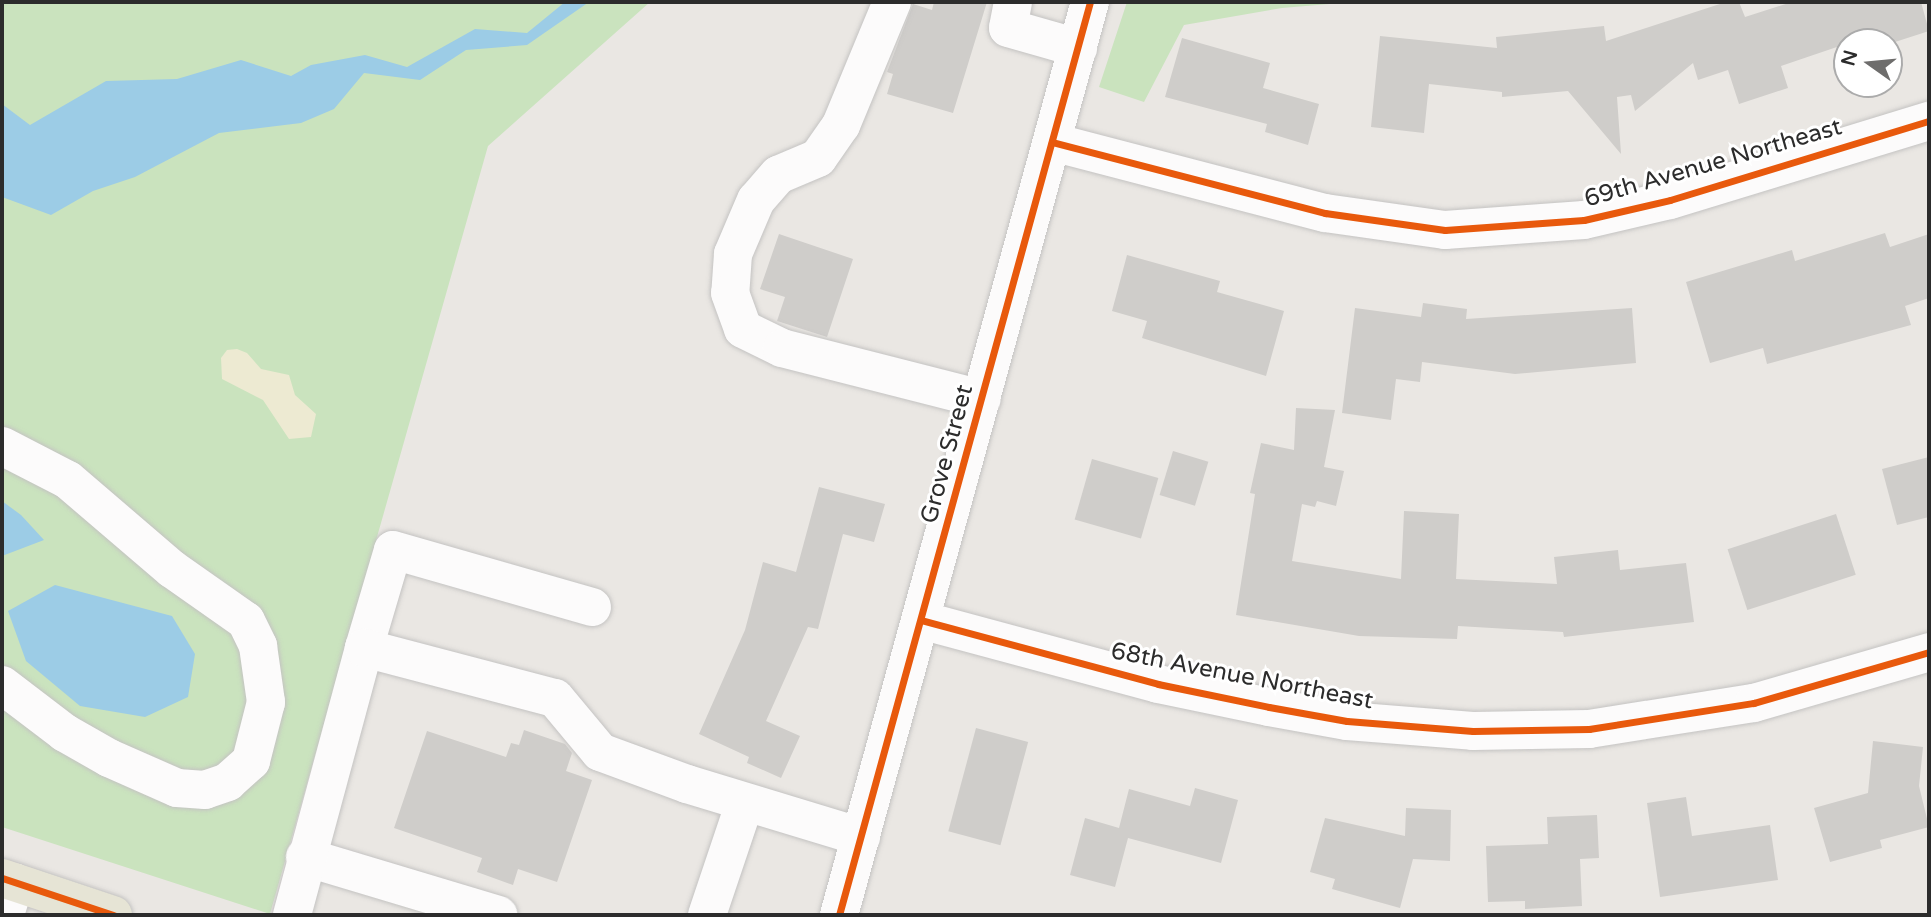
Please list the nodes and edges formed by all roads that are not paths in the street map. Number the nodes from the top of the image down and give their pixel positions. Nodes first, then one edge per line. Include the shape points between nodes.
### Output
1 (892, 2) edge
2 (1013, 2) edge
3 (1090, 2) edge
4 (1077, 48) junction
5 (1929, 121) edge
6 (1052, 142) junction
7 (982, 399) junction
8 (2, 446) edge
9 (592, 607) dead end
10 (921, 620) junction
11 (364, 648) junction
12 (1929, 652) edge
13 (2, 685) edge
14 (745, 802) junction
15 (861, 837) junction
16 (305, 857) junction
17 (7, 892) edge
18 (113, 915) edge
19 (292, 915) edge
20 (498, 915) edge
21 (707, 915) edge
22 (839, 915) edge

1 - 7 street via 841,125 818,158 778,175 757,200 733,254 730,293 743,329 782,348
2 - 4 street via 1008,28
3 - 4 street, Grove Street
4 - 6 street, Grove Street
5 - 6 street, 69th Avenue Northeast via 1670,200 1584,220 1444,230 1325,213
6 - 7 street, Grove Street
7 - 10 street, Grove Street
8 - 13 street via 68,480 172,569 246,621 258,646 266,702 251,761 228,782 205,790 177,788 109,758 65,733
9 - 11 street via 393,550
10 - 12 street, 68th Avenue Northeast via 1158,684 1257,704 1347,721 1473,731 1588,729 1754,703
10 - 15 street, Grove Street
11 - 14 street via 555,698 600,752
11 - 16 street
14 - 15 street
14 - 21 street
15 - 22 street, Grove Street
16 - 19 street
16 - 20 street
17 - 18 main road

